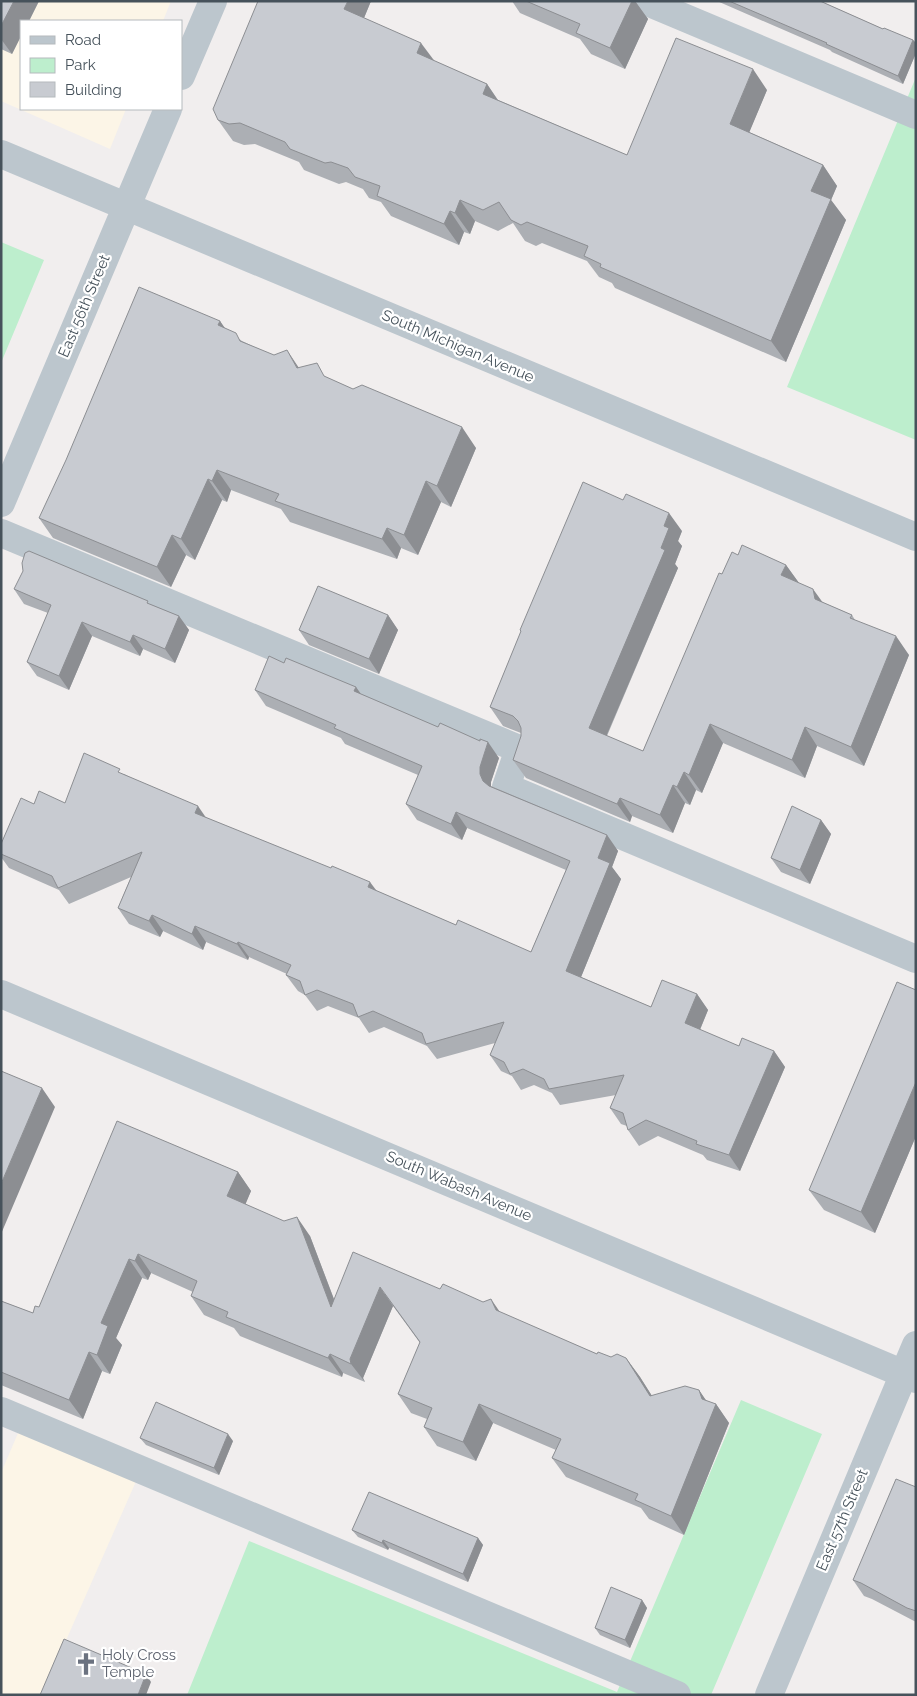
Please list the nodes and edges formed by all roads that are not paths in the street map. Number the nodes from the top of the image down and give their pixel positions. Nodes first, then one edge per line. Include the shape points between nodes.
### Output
1 (213, 1) edge
2 (645, 1) edge
3 (182, 74) edge
4 (168, 110) edge
5 (916, 115) edge
6 (1, 154) edge
7 (126, 207) junction
8 (1, 503) edge
9 (1, 533) edge
10 (916, 537) edge
11 (916, 959) edge
12 (1, 994) edge
13 (916, 1345) edge
14 (910, 1377) edge
15 (1, 1411) edge
16 (677, 1695) edge
17 (769, 1695) edge

1 - 3 street
2 - 5 street
4 - 7 street, East 56th Street
6 - 7 street, South Michigan Avenue
7 - 8 street, East 56th Street
7 - 10 street, South Michigan Avenue
9 - 11 street via 518,749 506,787
12 - 14 street, South Wabash Avenue
13 - 14 street, East 57th Street
14 - 17 street, East 57th Street
15 - 16 street

